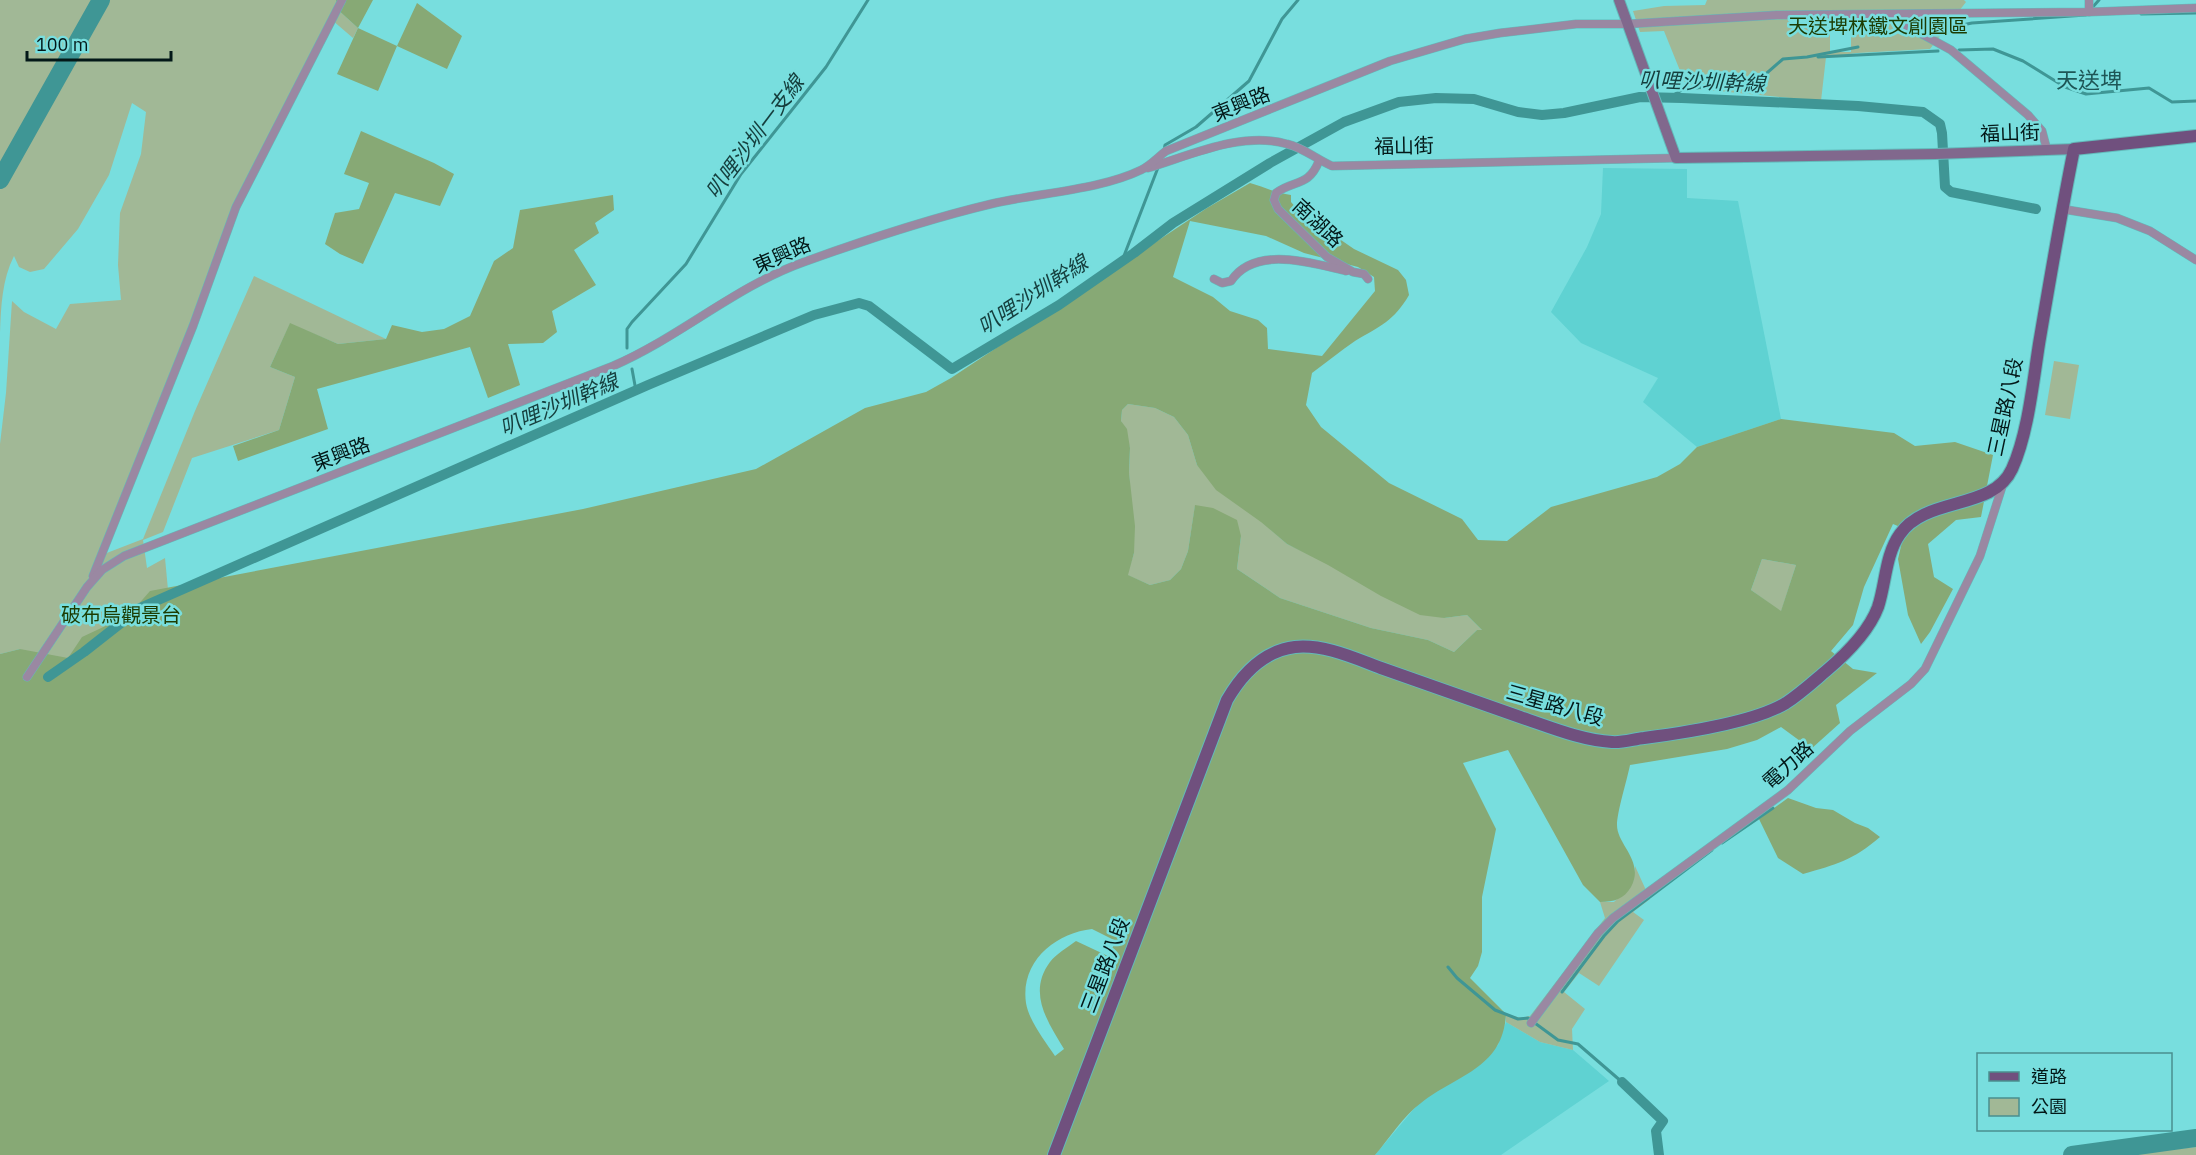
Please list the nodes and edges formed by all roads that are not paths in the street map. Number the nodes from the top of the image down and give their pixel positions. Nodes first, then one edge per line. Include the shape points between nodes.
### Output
1 (342, 0) edge
2 (1619, 0) edge
3 (2089, 0) edge
4 (2196, 8) edge
5 (2089, 12) junction
6 (1886, 14) junction
7 (1935, 14) junction
8 (1628, 24) junction
9 (1922, 34) junction
10 (2196, 136) edge
11 (2073, 148) junction
12 (2047, 150) junction
13 (1676, 158) junction
14 (1319, 160) junction
15 (1142, 170) junction
16 (2062, 209) junction
17 (2196, 260) edge
18 (1353, 272) junction
19 (1214, 279) dead end
20 (1368, 279) dead end
21 (2002, 484) junction
22 (92, 581) junction
23 (27, 677) dead end
24 (1531, 1023) dead end
25 (1054, 1155) edge

1 - 22 street via 236,207
2 - 8 street
3 - 5 street
4 - 5 street, 東興路
5 - 7 street, 東興路
6 - 7 street, 東興路
6 - 8 street, 東興路 via 1777,15
6 - 9 street
7 - 9 street
8 - 13 street
8 - 15 street, 東興路 via 1576,24 1500,33 1419,52 1166,151
9 - 12 street via 1951,50 2028,115 2042,131
10 - 11 main road
11 - 12 street, 福山街
11 - 16 main road, 三星路八段
12 - 13 street, 福山街
13 - 14 street, 福山街 via 1332,166
14 - 15 street, 福山街 via 1304,150 1273,140 1241,142
14 - 18 street, 南湖路 via 1303,182 1275,193 1275,200 1278,209 1327,257
15 - 22 street, 東興路 via 1106,182 988,204 801,263 752,286 638,355 124,556
16 - 17 street via 2117,218 2150,231
16 - 21 main road, 三星路八段 via 2023,433 2012,469
18 - 19 street via 1298,260 1266,261 1246,266 1231,280 1222,283
18 - 20 street, 南湖路
21 - 24 street, 電力路 via 1980,556 1925,669 1850,730 1788,790 1613,918
21 - 25 main road, 三星路八段 via 1977,497 1920,514 1908,524 1887,565 1877,609 1865,630 1828,669 1785,704 1744,720 1614,742 1573,735 1314,647 1293,647 1256,663 1237,682 1227,700
22 - 23 street, 東興路

